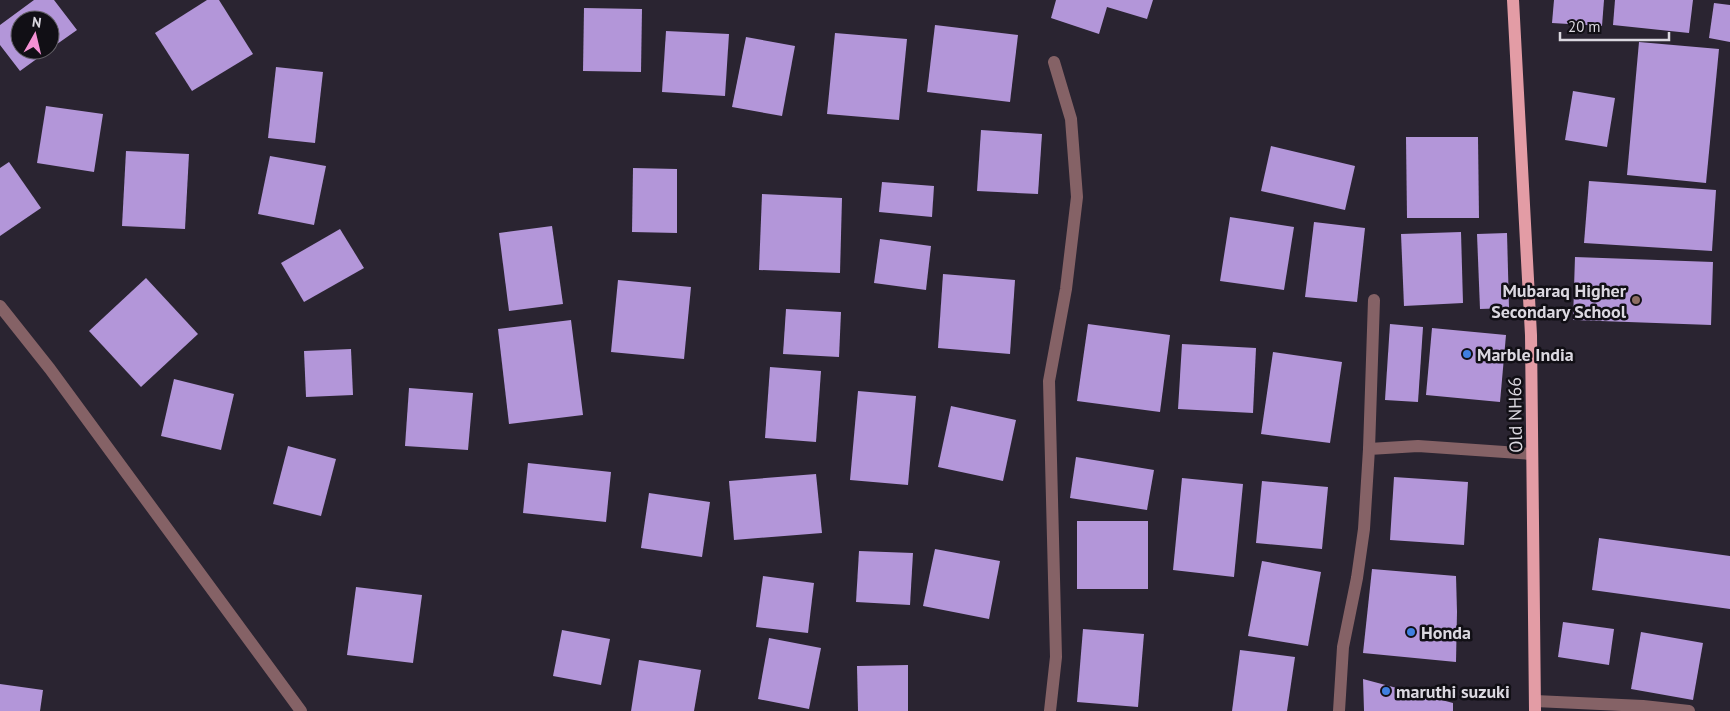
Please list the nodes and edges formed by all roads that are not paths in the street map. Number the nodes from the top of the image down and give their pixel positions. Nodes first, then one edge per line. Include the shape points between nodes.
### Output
1 (1512, 0) edge
2 (1054, 62) dead end
3 (1374, 300) dead end
4 (0, 306) edge
5 (1369, 449) junction
6 (1532, 454) junction
7 (1535, 706) edge
8 (301, 711) edge
9 (1050, 711) edge
10 (1338, 711) edge
11 (1689, 711) edge

1 - 6 main road, Old NH66 via 1531,335
2 - 9 street via 1071,119 1077,198 1066,289 1048,381 1056,657
3 - 5 street
4 - 8 street via 50,369
5 - 6 street via 1418,446
5 - 10 street via 1364,529 1343,646
6 - 7 main road, Old NH66
7 - 11 street via 1643,706

